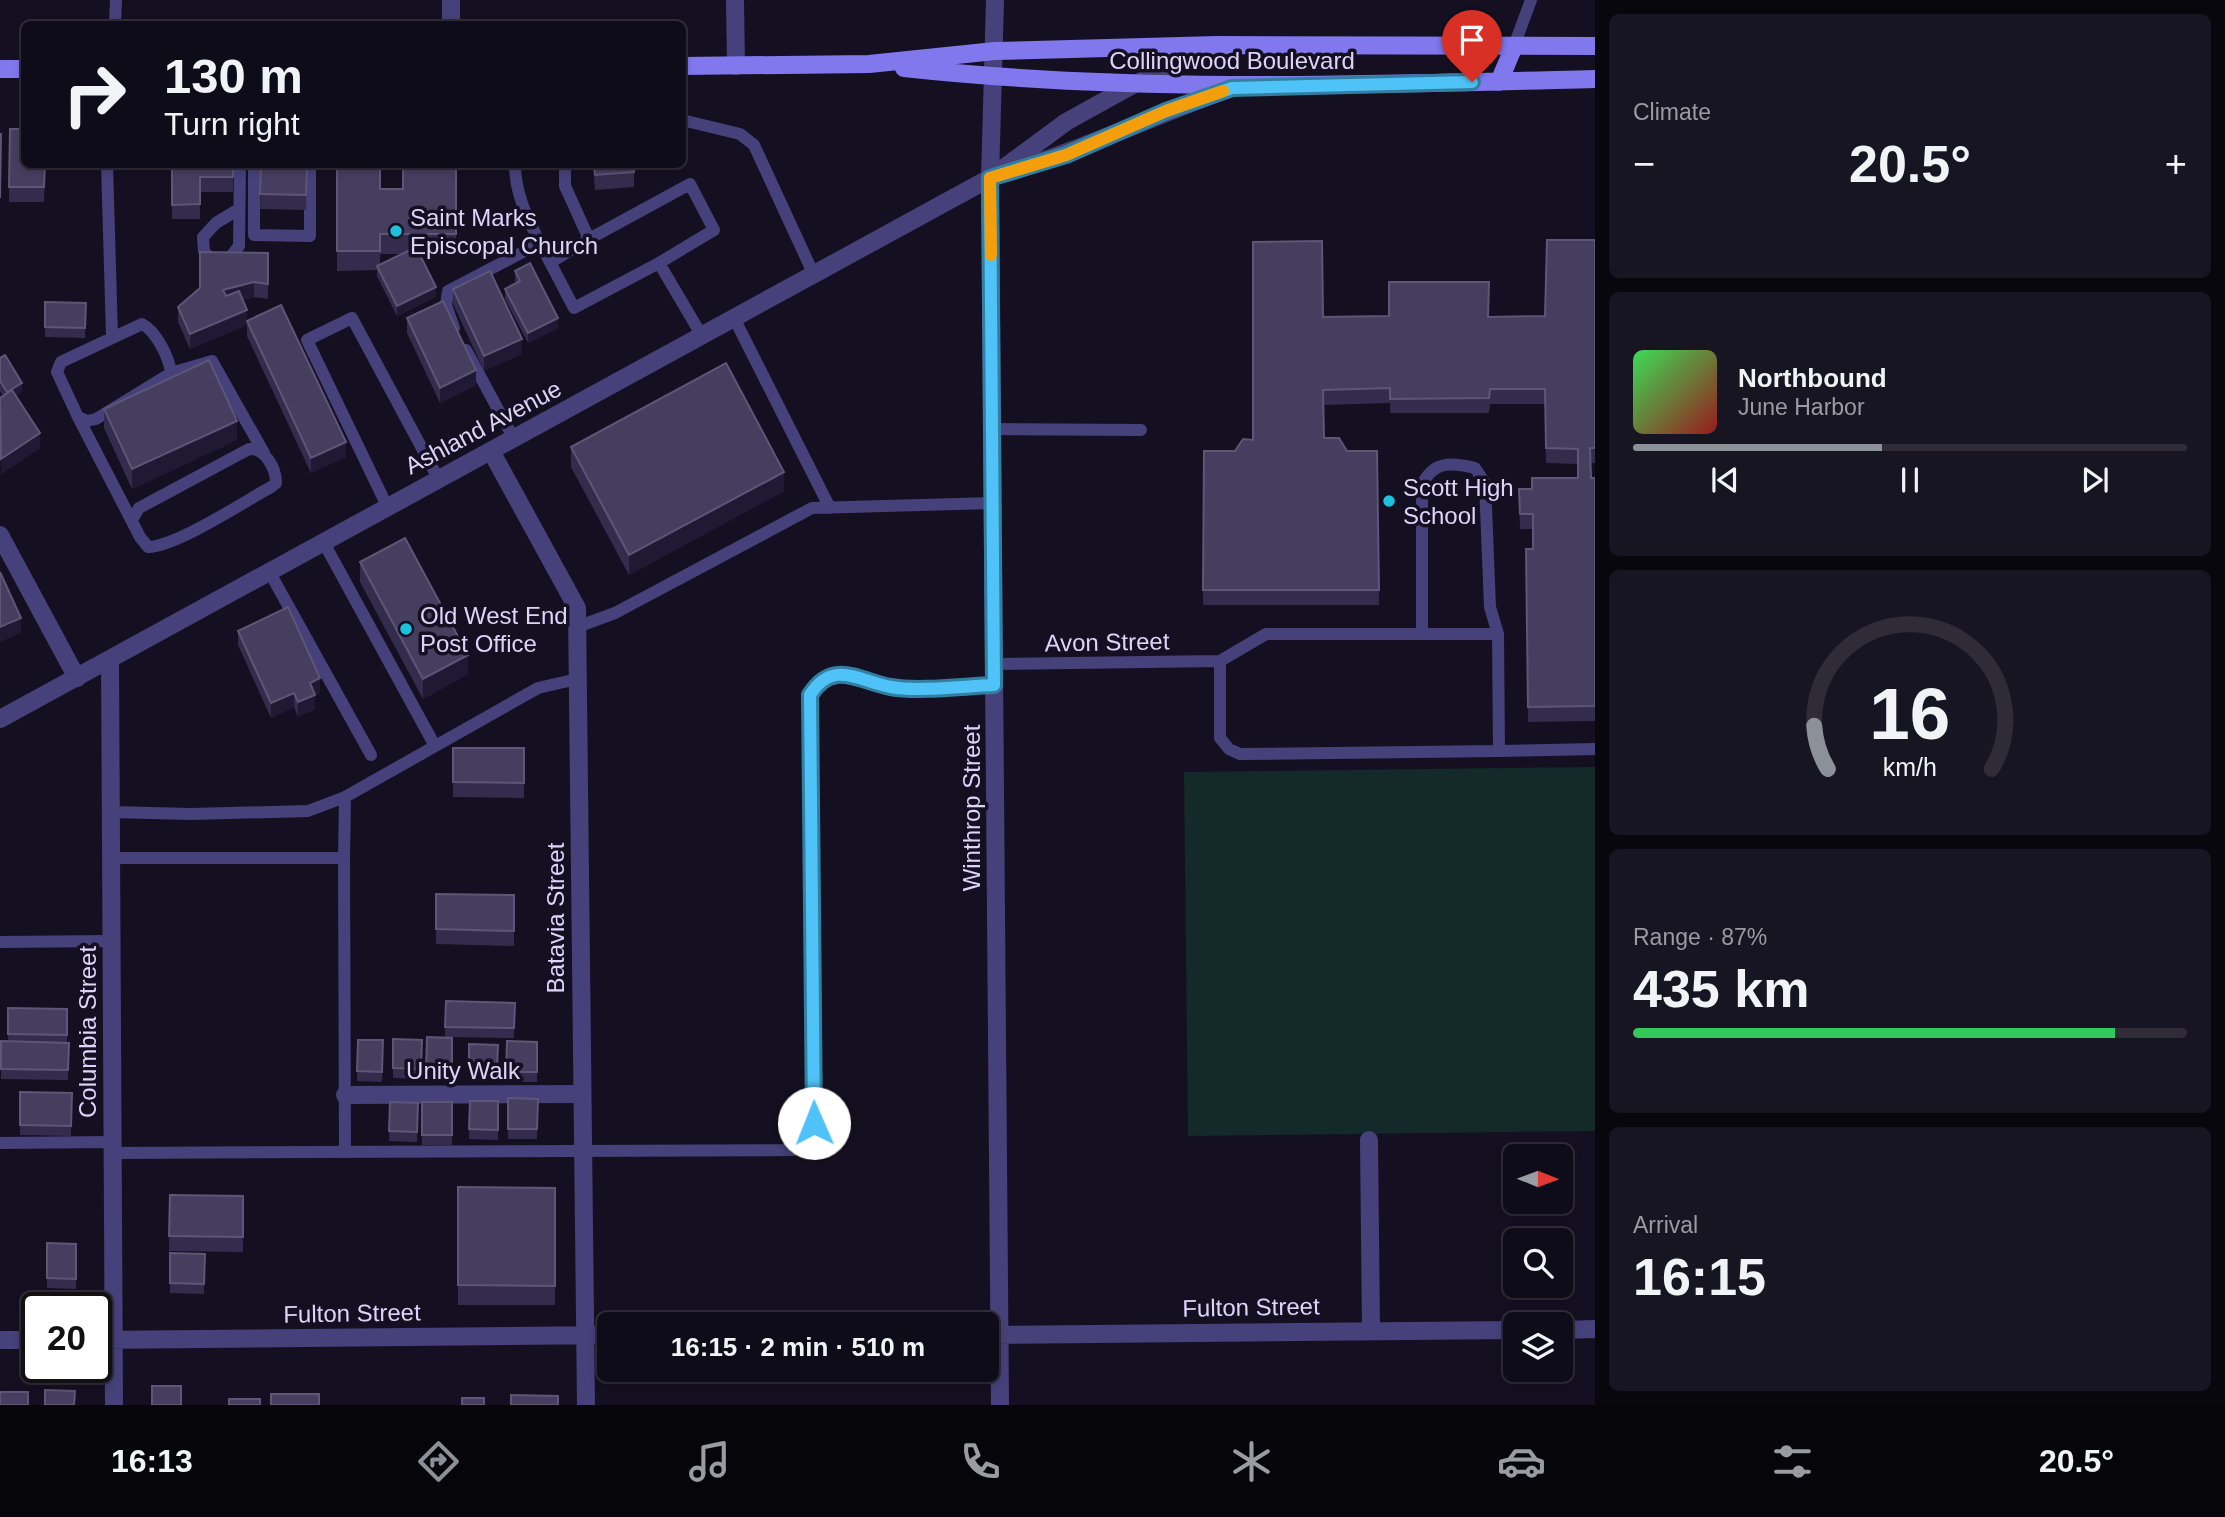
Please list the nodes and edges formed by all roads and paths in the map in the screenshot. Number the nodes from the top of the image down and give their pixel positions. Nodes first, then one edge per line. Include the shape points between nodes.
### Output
1 (116, 0) edge
2 (451, 0) edge
3 (735, 0) edge
4 (995, 0) edge
5 (1531, 0) edge
6 (115, 21) edge
7 (451, 21) edge
8 (1217, 45) junction
9 (1514, 46) junction
10 (1595, 46) edge
11 (995, 51) junction
12 (869, 64) junction
13 (686, 66) edge
14 (736, 66) junction
15 (0, 69) edge
16 (21, 69) edge
17 (993, 78) junction
18 (1595, 79) edge
19 (1499, 82) junction
20 (1131, 86) junction
21 (1232, 88) junction
22 (686, 121) edge
23 (107, 168) edge
24 (240, 168) edge
25 (254, 168) edge
26 (310, 168) edge
27 (515, 168) edge
28 (565, 168) edge
29 (990, 178) junction
30 (239, 209) dead end
31 (589, 239) junction
32 (540, 243) junction
33 (551, 262) junction
34 (659, 263) junction
35 (814, 275) junction
36 (734, 318) junction
37 (112, 336) junction
38 (702, 336) junction
39 (171, 373) junction
40 (78, 416) junction
41 (992, 429) junction
42 (1141, 430) dead end
43 (514, 439) junction
44 (491, 451) junction
45 (264, 453) junction
46 (439, 480) junction
47 (993, 503) junction
48 (387, 506) junction
49 (830, 508) junction
50 (132, 520) junction
51 (0, 535) edge
52 (324, 543) junction
53 (270, 573) junction
54 (577, 627) junction
55 (1422, 634) junction
56 (1498, 634) junction
57 (110, 660) junction
58 (1220, 662) junction
59 (994, 664) junction
60 (77, 678) junction
61 (577, 679) junction
62 (994, 685) junction
63 (0, 719) edge
64 (435, 746) junction
65 (1595, 749) edge
66 (1499, 751) junction
67 (371, 755) dead end
68 (345, 797) junction
69 (111, 812) junction
70 (111, 858) junction
71 (344, 858) junction
72 (111, 941) junction
73 (0, 943) edge
74 (581, 1094) junction
75 (345, 1095) junction
76 (1369, 1140) dead end
77 (0, 1143) edge
78 (112, 1147) junction
79 (581, 1151) junction
80 (345, 1152) junction
81 (107, 1292) edge
82 (993, 1312) edge
83 (1573, 1329) edge
84 (1595, 1329) edge
85 (1371, 1330) junction
86 (1503, 1330) edge
87 (586, 1335) junction
88 (597, 1335) edge
89 (999, 1335) edge
90 (0, 1340) edge
91 (21, 1340) edge
92 (112, 1340) edge
93 (998, 1382) edge
94 (111, 1383) edge
95 (114, 1405) edge
96 (586, 1405) edge
97 (1000, 1405) edge

1 - 6 lane
2 - 7 street
3 - 14 street
4 - 11 street, Winthrop Street
5 - 9 lane
8 - 9 main road, Collingwood Boulevard
8 - 11 main road, Collingwood Boulevard
8 - 20 street, Ashland Avenue
9 - 10 main road, Collingwood Boulevard
9 - 19 main road
11 - 12 main road, Collingwood Boulevard
11 - 17 street, Winthrop Street
12 - 14 main road, Collingwood Boulevard
12 - 17 main road, Collingwood Boulevard
13 - 14 main road, Collingwood Boulevard
15 - 16 main road
17 - 20 main road, Collingwood Boulevard
17 - 29 street, Winthrop Street
18 - 19 main road, Collingwood Boulevard
19 - 21 main road, Collingwood Boulevard
20 - 21 main road, Collingwood Boulevard
20 - 29 street, Ashland Avenue via 1066,122
21 - 29 street, Ashland Avenue via 1066,155
22 - 35 lane via 740,134 754,145
23 - 37 lane
24 - 30 lane
25 - 26 lane via 254,235 310,236
27 - 32 lane via 521,203
28 - 31 lane via 565,186
29 - 35 street, Ashland Avenue
29 - 41 street, Winthrop Street
31 - 33 lane
31 - 34 lane via 690,184 715,230
32 - 33 lane
32 - 43 lane via 448,291 446,306
33 - 34 lane via 574,308
34 - 38 lane
35 - 36 street, Ashland Avenue
36 - 38 street, Ashland Avenue
36 - 49 lane
37 - 39 lane via 134,325 149,328
37 - 40 lane via 61,362 57,372
38 - 43 street, Ashland Avenue
39 - 40 lane via 96,419
39 - 45 lane via 212,361
40 - 50 lane
41 - 42 lane
41 - 47 street, Winthrop Street
43 - 44 street, Ashland Avenue
44 - 46 street, Ashland Avenue
44 - 54 street, Batavia Street via 577,608
45 - 50 lane via 249,449 139,508
45 - 50 lane via 276,483 186,534 148,547
46 - 48 street, Ashland Avenue
46 - 48 lane via 352,318 307,340
47 - 49 lane
47 - 59 street, Winthrop Street
48 - 52 street, Ashland Avenue
49 - 54 lane via 812,508 615,613
51 - 60 street
52 - 53 street, Ashland Avenue
52 - 64 lane
53 - 57 street, Ashland Avenue
53 - 67 lane
54 - 61 street, Batavia Street
55 - 56 lane
55 - 56 lane via 1422,485 1437,465 1459,464 1475,468 1485,483 1490,607
55 - 58 lane via 1266,634
56 - 66 lane
57 - 60 street, Ashland Avenue
57 - 69 street, Columbia Street
58 - 59 lane, Avon Street
58 - 66 lane via 1220,738 1240,754
59 - 62 street, Winthrop Street
60 - 63 street, Ashland Avenue
61 - 64 lane via 538,688
61 - 74 street, Batavia Street
62 - 79 lane via 891,687 858,676 842,676 817,684 810,695 814,1123 813,1138 806,1147
62 - 82 street, Winthrop Street
64 - 68 lane
65 - 66 lane
68 - 69 lane via 308,811
68 - 71 lane
69 - 70 street, Columbia Street
70 - 71 lane
70 - 72 street, Columbia Street
71 - 75 lane
72 - 73 lane
72 - 78 street, Columbia Street
74 - 75 street, Unity Walk
74 - 79 street, Batavia Street
75 - 80 lane
76 - 85 street
77 - 78 lane
78 - 80 lane
78 - 81 street, Columbia Street
79 - 80 lane
79 - 87 street, Batavia Street
83 - 84 street
85 - 86 street, Fulton Street
85 - 89 street, Fulton Street
87 - 88 street, Fulton Street
87 - 92 street, Fulton Street
87 - 96 street, Batavia Street
90 - 91 street
93 - 97 street, Winthrop Street
94 - 95 street, Columbia Street

